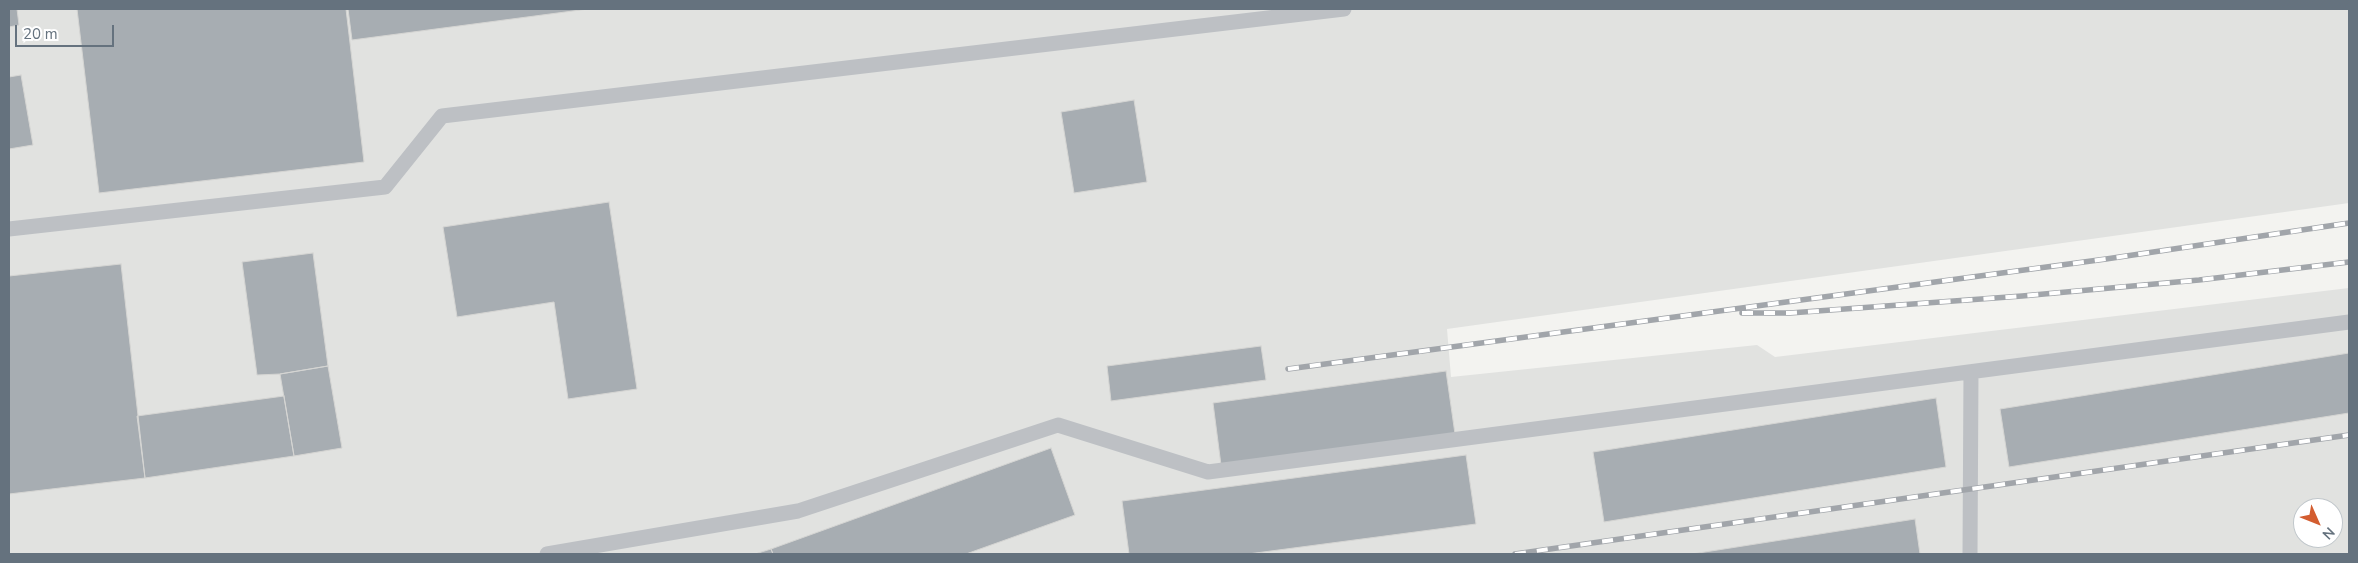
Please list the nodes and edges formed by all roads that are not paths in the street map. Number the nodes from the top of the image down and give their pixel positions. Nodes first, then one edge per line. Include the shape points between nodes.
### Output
1 (1344, 9) edge
2 (9, 229) edge
3 (2349, 322) edge
4 (1970, 372) junction
5 (547, 554) edge
6 (1970, 554) edge

1 - 2 lane via 442,116 385,187
3 - 4 lane
4 - 5 lane via 1208,472 1058,425 798,511
4 - 6 lane

